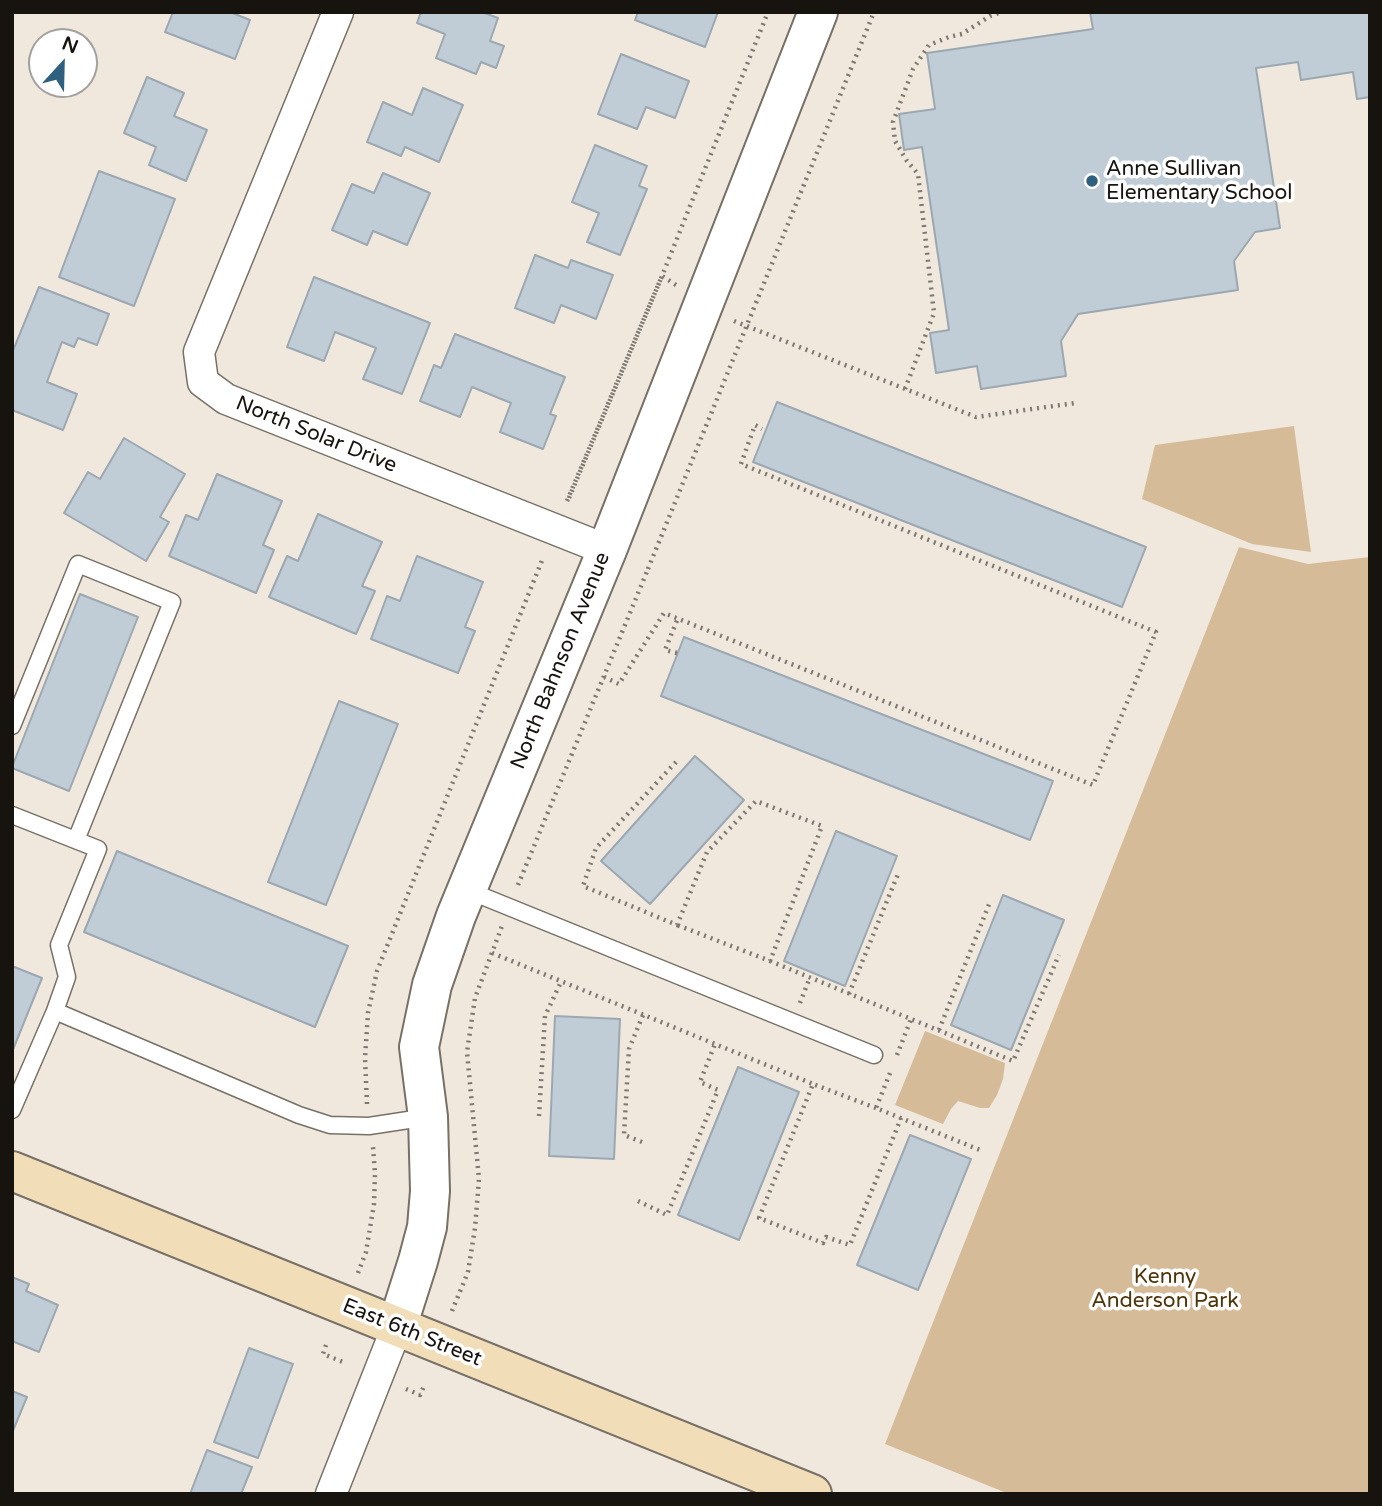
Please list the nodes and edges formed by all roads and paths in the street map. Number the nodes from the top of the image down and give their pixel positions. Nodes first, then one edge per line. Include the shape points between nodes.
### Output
1 (338, 12) edge
2 (768, 12) edge
3 (818, 12) edge
4 (874, 12) edge
5 (1002, 12) edge
6 (662, 276) dead end
7 (747, 326) junction
8 (905, 389) junction
9 (1075, 404) dead end
10 (762, 429) dead end
11 (607, 550) junction
12 (635, 602) dead end
13 (678, 618) junction
14 (677, 653) dead end
15 (604, 677) dead end
16 (12, 726) edge
17 (676, 762) dead end
18 (12, 815) edge
19 (76, 839) junction
20 (421, 862) dead end
21 (898, 874) dead end
22 (467, 890) junction
23 (990, 902) dead end
24 (677, 925) junction
25 (492, 953) dead end
26 (1059, 955) dead end
27 (770, 961) junction
28 (561, 982) junction
29 (849, 993) junction
30 (55, 1011) junction
31 (643, 1015) junction
32 (911, 1019) junction
33 (939, 1030) junction
34 (715, 1044) junction
35 (874, 1055) dead end
36 (896, 1057) dead end
37 (891, 1070) dead end
38 (813, 1084) junction
39 (876, 1108) junction
40 (12, 1110) edge
41 (539, 1116) dead end
42 (428, 1117) junction
43 (901, 1118) junction
44 (369, 1126) junction
45 (642, 1142) dead end
46 (980, 1150) dead end
47 (12, 1171) edge
48 (638, 1201) dead end
49 (358, 1273) dead end
50 (397, 1327) junction
51 (326, 1345) dead end
52 (343, 1363) dead end
53 (424, 1386) dead end
54 (406, 1389) dead end
55 (331, 1494) edge
56 (812, 1494) edge

1 - 11 street, North Solar Drive via 199,352 203,382 226,399
2 - 6 path
3 - 11 street, North Bahnson Avenue
4 - 7 path
5 - 8 path via 962,34 929,45 893,122 895,141 918,174 933,313
7 - 8 path
7 - 12 path
8 - 9 path via 976,417
10 - 13 path via 755,425 741,464 1156,632 1093,785
11 - 22 street, North Bahnson Avenue
13 - 14 path via 665,650
13 - 15 path via 664,613 619,684
16 - 19 lane via 78,564 172,602
17 - 24 path via 597,848 583,886
18 - 19 lane
19 - 30 lane via 98,849 59,945 67,977
20 - 44 path via 375,981 366,1058
21 - 29 path
22 - 35 lane
22 - 42 street, North Bahnson Avenue via 432,985 419,1047
23 - 33 path
24 - 27 path
24 - 27 path via 707,852 756,801 822,826
25 - 28 path
26 - 33 path via 1013,1061
27 - 29 path
28 - 31 path
28 - 41 path via 545,1016
29 - 32 path
30 - 40 lane
30 - 44 lane via 299,1115 330,1125
31 - 34 path
31 - 45 path via 629,1049 624,1135
32 - 33 path
32 - 36 path
34 - 38 path
34 - 48 path via 700,1082 718,1090 667,1214
37 - 39 path
38 - 39 path
38 - 43 path via 759,1218 810,1238 823,1243 826,1237 850,1245
39 - 43 path
42 - 44 lane
42 - 50 street, North Bahnson Avenue via 427,1227
43 - 46 path
44 - 49 path via 374,1204
47 - 50 main road, East 6th Street
50 - 55 street
50 - 56 main road, East 6th Street
51 - 52 path via 323,1354
53 - 54 path via 420,1395

